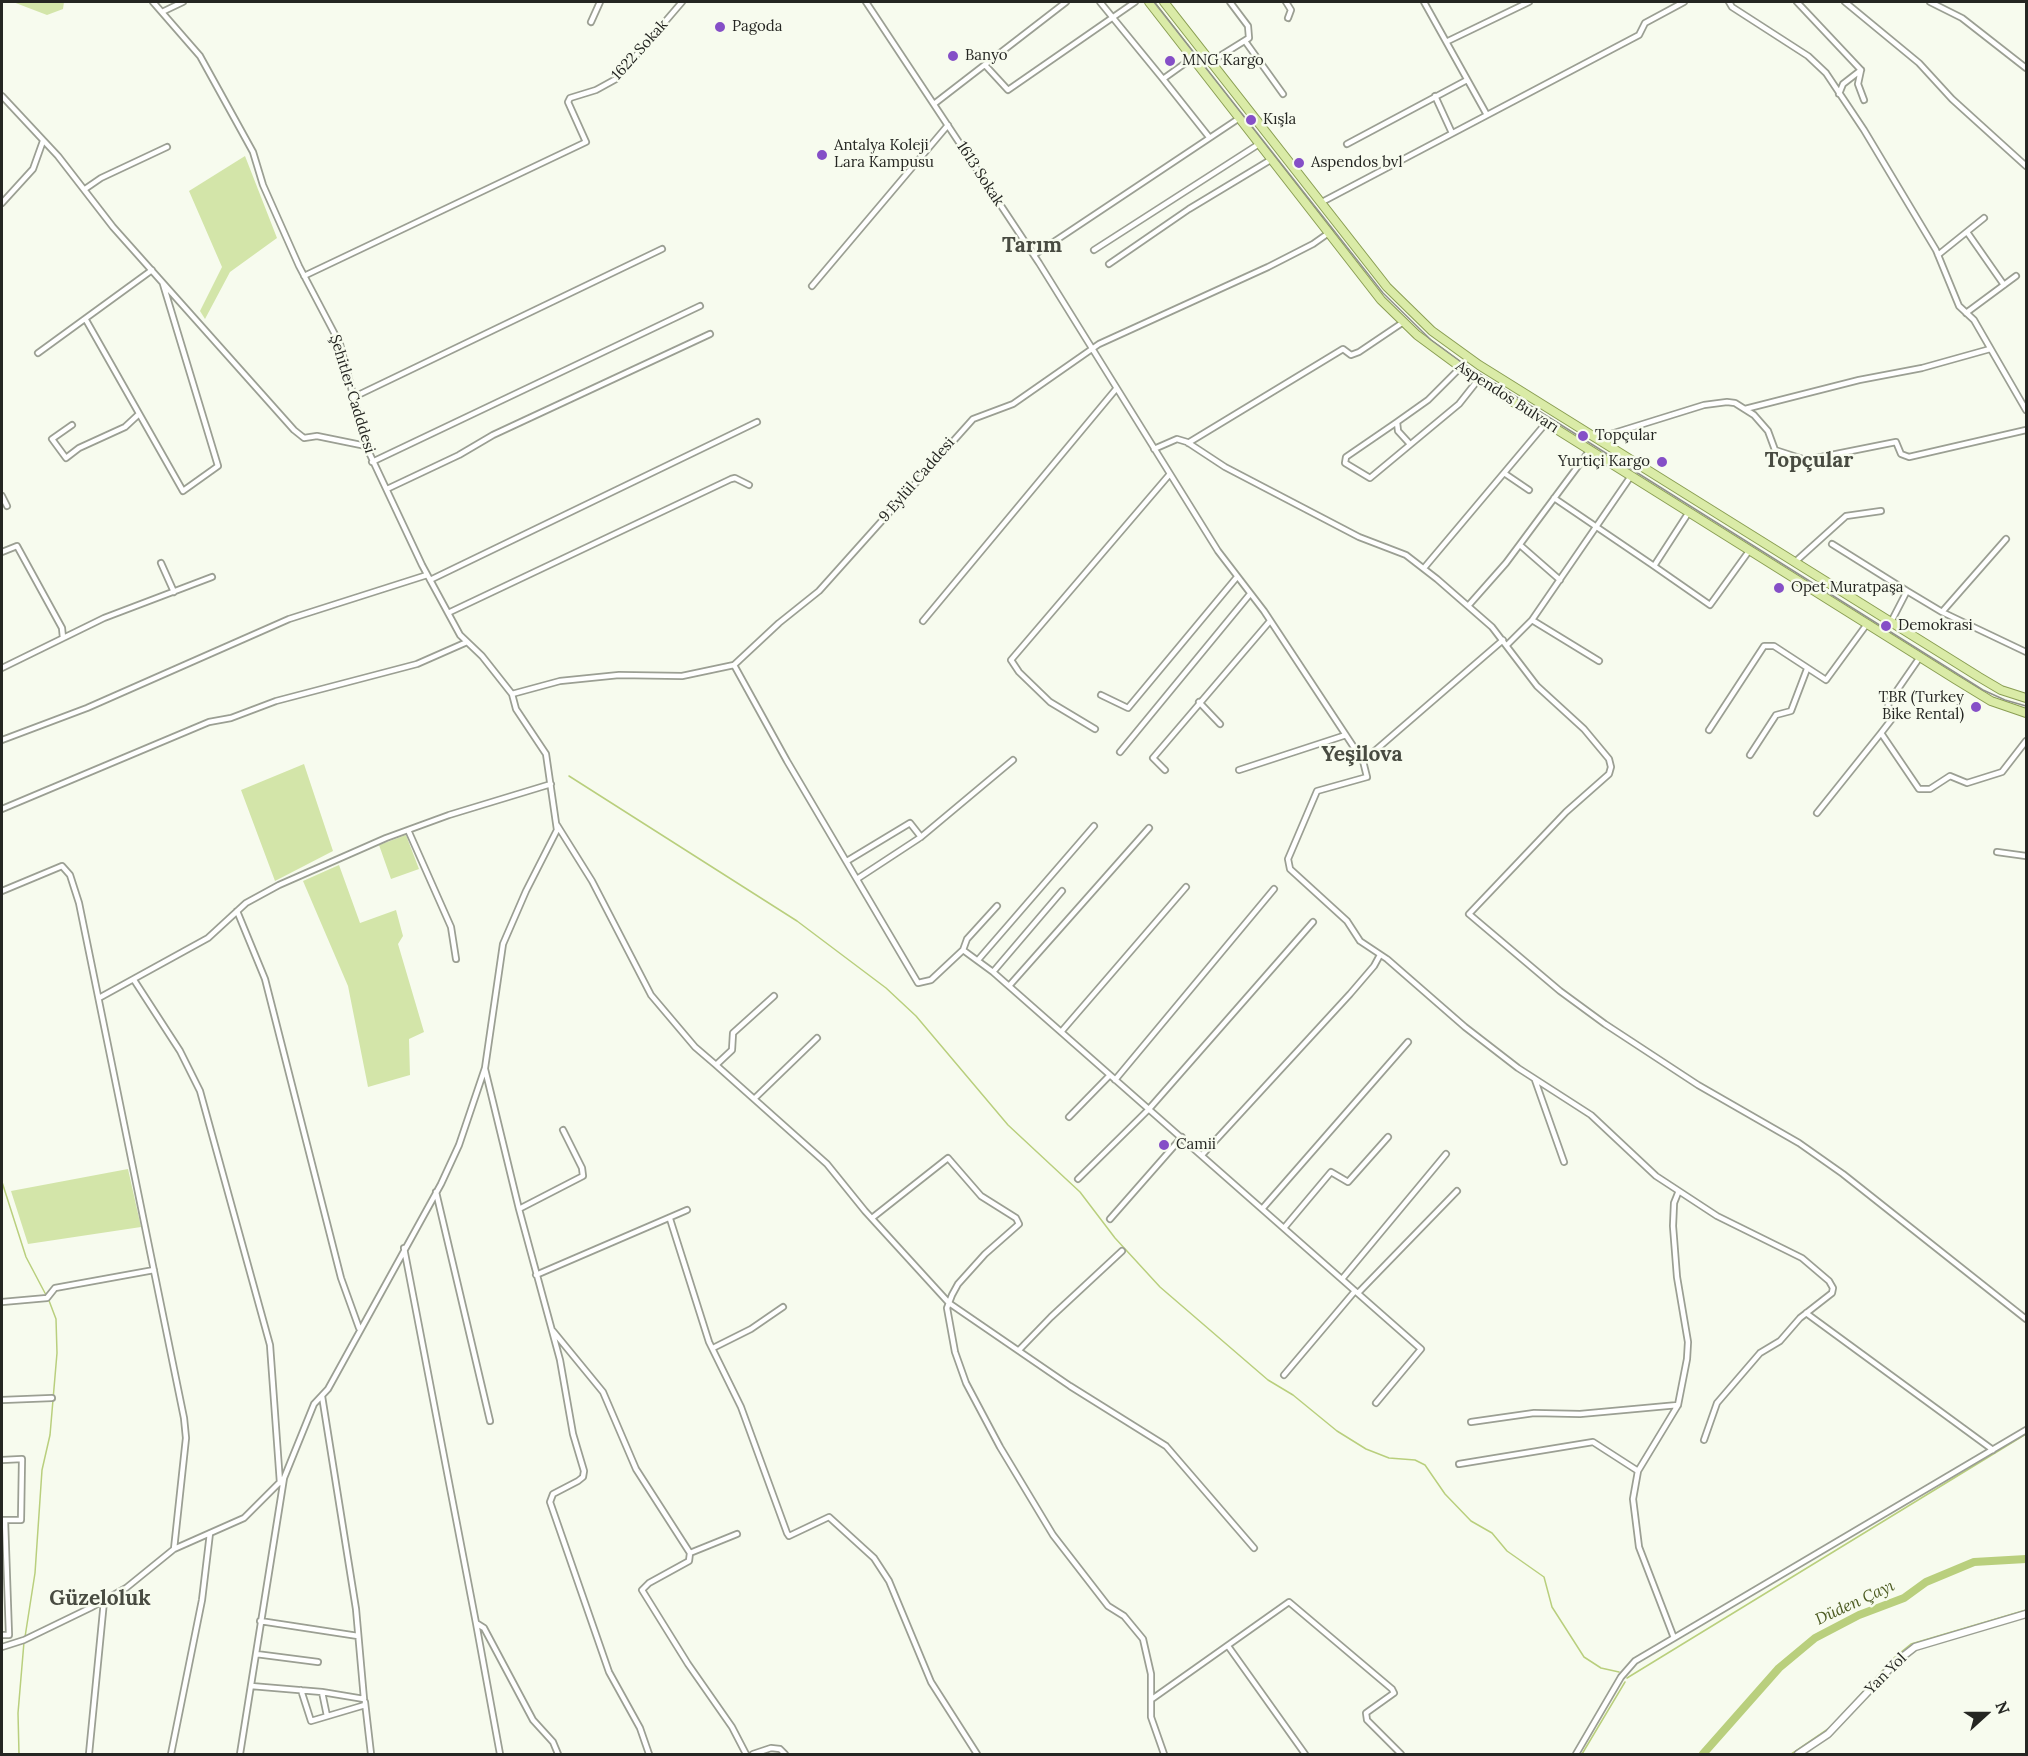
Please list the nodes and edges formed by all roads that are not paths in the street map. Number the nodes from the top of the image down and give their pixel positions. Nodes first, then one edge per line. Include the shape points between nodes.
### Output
1 (153, 2) edge
2 (183, 2) edge
3 (600, 2) edge
4 (682, 2) edge
5 (866, 2) edge
6 (1066, 2) edge
7 (1100, 2) edge
8 (1135, 2) edge
9 (1149, 2) edge
10 (1164, 2) edge
11 (1230, 2) edge
12 (1286, 2) edge
13 (1424, 2) edge
14 (1529, 2) edge
15 (1684, 2) edge
16 (1729, 2) edge
17 (1797, 2) edge
18 (1845, 2) edge
19 (1930, 2) edge
20 (162, 12) junction
21 (1112, 17) junction
22 (1288, 18) dead end
23 (591, 22) dead end
24 (1245, 41) junction
25 (1448, 41) junction
26 (1191, 58) junction
27 (1212, 61) junction
28 (985, 65) junction
29 (2026, 68) edge
30 (1861, 70) junction
31 (1163, 79) junction
32 (1467, 80) junction
33 (1283, 94) dead end
34 (1839, 94) junction
35 (2, 96) edge
36 (1435, 96) junction
37 (1864, 100) dead end
38 (934, 104) junction
39 (1487, 115) junction
40 (1238, 118) junction
41 (948, 125) junction
42 (1452, 133) junction
43 (1209, 137) junction
44 (43, 141) junction
45 (1259, 144) junction
46 (1347, 144) dead end
47 (167, 147) dead end
48 (1272, 159) junction
49 (2026, 166) edge
50 (85, 189) junction
51 (1322, 202) junction
52 (2, 203) edge
53 (1984, 218) dead end
54 (1330, 232) junction
55 (1967, 232) junction
56 (662, 249) dead end
57 (1094, 250) dead end
58 (1034, 255) junction
59 (1938, 255) junction
60 (1109, 264) dead end
61 (152, 270) junction
62 (304, 276) junction
63 (2016, 276) dead end
64 (163, 283) junction
65 (2004, 285) junction
66 (812, 286) dead end
67 (700, 306) dead end
68 (1966, 313) junction
69 (86, 320) junction
70 (1402, 323) junction
71 (710, 334) dead end
72 (1093, 348) junction
73 (1990, 349) junction
74 (38, 353) dead end
75 (1460, 368) junction
76 (1478, 380) junction
77 (1116, 388) junction
78 (354, 397) junction
79 (1745, 409) junction
80 (2026, 410) edge
81 (139, 414) junction
82 (757, 422) dead end
83 (1397, 422) junction
84 (1546, 422) junction
85 (72, 425) dead end
86 (2026, 430) edge
87 (1598, 438) junction
88 (1188, 444) junction
89 (1409, 444) junction
90 (366, 446) junction
91 (1154, 449) junction
92 (1590, 450) junction
93 (372, 462) junction
94 (1504, 473) junction
95 (1169, 475) junction
96 (1631, 475) junction
97 (749, 485) dead end
98 (387, 489) junction
99 (1529, 490) dead end
100 (2, 496) edge
101 (1554, 498) junction
102 (7, 506) dead end
103 (1881, 511) dead end
104 (1689, 512) junction
105 (1598, 526) junction
106 (2006, 539) dead end
107 (1832, 544) dead end
108 (1520, 545) junction
109 (1750, 550) junction
110 (2, 552) edge
111 (161, 562) dead end
112 (1795, 562) junction
113 (1654, 566) junction
114 (1424, 568) junction
115 (428, 574) junction
116 (212, 577) dead end
117 (1237, 577) junction
118 (430, 580) junction
119 (1560, 580) junction
120 (1907, 591) junction
121 (174, 592) junction
122 (1250, 594) junction
123 (1468, 606) junction
124 (1942, 612) junction
125 (448, 613) junction
126 (1532, 620) junction
127 (923, 621) dead end
128 (1270, 621) junction
129 (1891, 622) junction
130 (1867, 624) junction
131 (63, 638) junction
132 (1503, 640) junction
133 (467, 642) junction
134 (1507, 645) junction
135 (2026, 652) edge
136 (1920, 657) junction
137 (1599, 662) dead end
138 (734, 665) junction
139 (2, 668) edge
140 (1807, 669) junction
141 (512, 694) junction
142 (1101, 695) dead end
143 (2026, 698) edge
144 (1199, 702) junction
145 (2026, 713) edge
146 (1221, 724) dead end
147 (1095, 729) dead end
148 (1709, 730) dead end
149 (1881, 733) junction
150 (1346, 735) junction
151 (2, 740) edge
152 (2026, 741) edge
153 (1120, 752) dead end
154 (1750, 755) dead end
155 (1013, 760) dead end
156 (1363, 761) junction
157 (1165, 770) dead end
158 (1239, 770) dead end
159 (551, 784) junction
160 (2, 809) edge
161 (1816, 813) dead end
162 (557, 825) junction
163 (1094, 826) dead end
164 (1149, 828) dead end
165 (408, 830) junction
166 (921, 837) junction
167 (1997, 852) dead end
168 (2026, 856) edge
169 (847, 861) junction
170 (857, 879) junction
171 (1186, 887) dead end
172 (1274, 889) dead end
173 (2, 891) edge
174 (1062, 891) dead end
175 (998, 906) dead end
176 (237, 911) junction
177 (1313, 922) dead end
178 (963, 950) junction
179 (1380, 954) junction
180 (456, 959) dead end
181 (978, 960) junction
182 (993, 972) junction
183 (134, 980) junction
184 (1009, 986) junction
185 (774, 996) dead end
186 (99, 998) junction
187 (1061, 1032) junction
188 (816, 1038) dead end
189 (1408, 1042) dead end
190 (716, 1065) junction
191 (485, 1068) junction
192 (1110, 1075) junction
193 (1114, 1080) junction
194 (1535, 1080) junction
195 (755, 1098) junction
196 (1149, 1109) junction
197 (1069, 1117) dead end
198 (563, 1130) dead end
199 (1182, 1137) junction
200 (1389, 1137) dead end
201 (1446, 1154) dead end
202 (1203, 1155) junction
203 (1564, 1162) dead end
204 (1078, 1179) dead end
205 (1457, 1191) dead end
206 (436, 1192) junction
207 (1678, 1193) junction
208 (519, 1209) junction
209 (1262, 1209) junction
210 (687, 1210) dead end
211 (872, 1218) junction
212 (670, 1219) junction
213 (1110, 1219) dead end
214 (1284, 1228) junction
215 (404, 1248) junction
216 (1122, 1251) dead end
217 (154, 1270) junction
218 (536, 1275) junction
219 (1342, 1279) junction
220 (1357, 1292) junction
221 (2, 1302) edge
222 (949, 1303) junction
223 (783, 1307) dead end
224 (1806, 1313) junction
225 (2026, 1319) edge
226 (359, 1328) junction
227 (551, 1328) junction
228 (713, 1348) junction
229 (1019, 1350) junction
230 (1284, 1375) dead end
231 (322, 1396) junction
232 (52, 1398) dead end
233 (2, 1400) edge
234 (1376, 1403) dead end
235 (1678, 1405) junction
236 (490, 1421) dead end
237 (1471, 1422) dead end
238 (2026, 1430) edge
239 (1704, 1440) dead end
240 (1993, 1450) junction
241 (2, 1460) edge
242 (1459, 1464) dead end
243 (1638, 1471) junction
244 (282, 1481) junction
245 (3, 1520) edge
246 (210, 1533) junction
247 (737, 1533) dead end
248 (1254, 1548) dead end
249 (174, 1549) junction
250 (690, 1553) junction
251 (104, 1601) junction
252 (2026, 1614) edge
253 (261, 1621) junction
254 (476, 1623) junction
255 (2, 1635) edge
256 (358, 1636) junction
257 (1674, 1638) junction
258 (1228, 1646) junction
259 (2, 1647) edge
260 (256, 1654) junction
261 (318, 1662) dead end
262 (251, 1686) junction
263 (301, 1690) junction
264 (322, 1692) junction
265 (1152, 1699) junction
266 (364, 1702) junction
267 (327, 1716) junction
268 (89, 1755) edge
269 (171, 1755) edge
270 (240, 1755) edge
271 (371, 1755) edge
272 (500, 1755) edge
273 (558, 1755) edge
274 (649, 1755) edge
275 (746, 1755) edge
276 (753, 1755) edge
277 (785, 1755) edge
278 (976, 1755) edge
279 (1164, 1755) edge
280 (1305, 1755) edge
281 (1401, 1755) edge
282 (1576, 1755) edge
283 (1798, 1755) edge

1 - 20 street, Şehitler Cadddesi
2 - 20 street
3 - 23 street
4 - 62 street, 1622 Sokak via 616,80 570,98 568,102 586,142
5 - 38 street, 1613 Sokak
6 - 28 street
7 - 21 street
8 - 21 street
9 - 26 main road, Aspendos Bulvarı
10 - 27 main road, Aspendos Bulvarı
11 - 24 street via 1248,26 1249,38
12 - 22 street via 1291,10
13 - 25 street
14 - 25 street
15 - 39 street via 1645,23 1639,35
16 - 34 street via 1808,56 1827,74
17 - 30 street
18 - 49 street via 1919,63 1952,99
19 - 29 street via 1962,18
20 - 62 street, Şehitler Cadddesi via 200,56 253,152 263,185
21 - 28 street via 1008,90
21 - 31 street
24 - 27 street
24 - 33 street
25 - 32 street
26 - 31 street
26 - 40 main road, Aspendos Bulvarı
27 - 51 main road, Aspendos Bulvarı
28 - 38 street
30 - 34 street via 1843,84
30 - 37 street via 1858,84
31 - 43 street
32 - 36 street
32 - 39 street
34 - 59 street
35 - 44 street
36 - 42 street
36 - 46 street
38 - 41 street, 1613 Sokak
39 - 42 street
40 - 43 street
40 - 45 main road, Aspendos Bulvarı
41 - 58 street, 1613 Sokak
41 - 66 street
42 - 51 street
43 - 58 street
44 - 50 street
44 - 52 street via 33,169
45 - 48 main road, Aspendos Bulvarı
45 - 57 street
47 - 50 street
48 - 54 main road, Aspendos Bulvarı
48 - 60 street
50 - 61 street
51 - 87 main road, Aspendos Bulvarı via 1388,288 1432,331 1479,365
53 - 55 street
54 - 70 main road, Aspendos Bulvarı
54 - 72 street, 9 Eylül Caddesi via 1258,272
55 - 59 street
55 - 65 street
56 - 78 street
58 - 72 street, 1613 Sokak
59 - 68 street via 1959,306
61 - 64 street
61 - 69 street
62 - 78 street, Şehitler Cadddesi via 340,344
63 - 65 street
64 - 81 street via 218,466 183,491
64 - 90 street via 304,438 317,436
65 - 68 street
67 - 93 street
68 - 73 street
69 - 74 street
69 - 81 street
70 - 75 main road, Aspendos Bulvarı
70 - 88 street via 1359,352 1351,355 1343,349
71 - 98 street
72 - 77 street, 1613 Sokak
72 - 138 street, 9 Eylül Caddesi via 1013,404 973,419 819,591
73 - 79 street
73 - 80 street
75 - 76 main road, Aspendos Bulvarı
75 - 83 street via 1428,400
76 - 84 main road, Aspendos Bulvarı
76 - 89 street via 1459,404
77 - 91 street, 1613 Sokak
77 - 127 street
78 - 90 street, Şehitler Cadddesi
79 - 86 street via 1768,431 1775,450 1806,460 1896,442 1901,454 1909,456
79 - 87 street via 1727,402 1704,405
81 - 85 street via 125,427 66,458 52,439
82 - 118 street
83 - 89 street via 1398,431
83 - 89 street via 1346,457 1345,463 1370,478
84 - 92 main road, Aspendos Bulvarı
84 - 94 street
87 - 112 main road, Aspendos Bulvarı
88 - 91 street via 1177,439
88 - 114 street via 1225,467 1359,537 1406,555
90 - 93 street, Şehitler Cadddesi
91 - 95 street, 1613 Sokak
92 - 96 main road, Aspendos Bulvarı
92 - 101 street
93 - 98 street, Şehitler Cadddesi
94 - 99 street
94 - 114 street
95 - 117 street, 1613 Sokak
95 - 147 street via 1011,660 1050,702
96 - 104 main road, Aspendos Bulvarı
96 - 105 street
97 - 125 street via 730,479
98 - 115 street, Şehitler Cadddesi
100 - 102 street
101 - 105 street
101 - 108 street
103 - 112 street via 1846,516
104 - 109 main road, Aspendos Bulvarı
104 - 113 street
105 - 113 street
105 - 119 street
106 - 124 street
107 - 120 street
108 - 119 street
108 - 123 street
109 - 113 street via 1710,605
109 - 130 main road, Aspendos Bulvarı
110 - 131 street via 17,546 62,628
111 - 121 street
112 - 129 main road, Aspendos Bulvarı
114 - 123 street
115 - 118 street, Şehitler Cadddesi
115 - 151 street via 289,619 87,708
116 - 121 street
117 - 122 street, 1613 Sokak
117 - 142 street via 1128,708
118 - 125 street, Şehitler Cadddesi
119 - 126 street
120 - 124 street
120 - 129 street
121 - 131 street
122 - 128 street, 1613 Sokak
122 - 153 street
123 - 132 street
124 - 135 street
125 - 133 street, Şehitler Cadddesi
126 - 134 street
126 - 137 street
128 - 144 street
128 - 150 street, 1613 Sokak
129 - 143 main road, Aspendos Bulvarı via 2001,690
130 - 136 main road, Aspendos Bulvarı
130 - 140 street via 1826,680
131 - 139 street
132 - 134 street
132 - 156 street
133 - 141 street, Şehitler Cadddesi
133 - 160 street via 417,664 209,722
134 - 225 street via 1537,686 1584,729 1609,759 1611,767 1609,774 1566,812 1469,914 1605,1024 1843,1174
136 - 145 main road, Aspendos Bulvarı via 1991,701
136 - 149 street via 1889,702 1895,716
138 - 141 street via 682,676 619,675 560,681
138 - 169 street
140 - 148 street via 1774,646 1764,646
140 - 154 street via 1791,711 1776,715
141 - 159 street, Şehitler Cadddesi via 516,709 546,754
144 - 146 street
144 - 157 street via 1153,758
149 - 152 street via 1919,789 1930,789 1950,776 1967,783 2002,772
149 - 161 street
150 - 156 street, 1613 Sokak
150 - 158 street
155 - 166 street
156 - 179 street via 1367,777 1317,791 1288,865 1347,921 1354,936
159 - 162 street, Şehitler Cadddesi
159 - 165 street
162 - 190 street via 592,881 651,995 695,1047
162 - 191 street via 553,842 503,944
163 - 181 street
164 - 184 street
165 - 176 street via 279,885
165 - 180 street via 451,927
166 - 169 street via 909,823
166 - 170 street
167 - 168 street
169 - 170 street
170 - 178 street via 918,983 931,980
171 - 187 street
172 - 193 street
173 - 186 street via 62,866 74,883
174 - 182 street
175 - 178 street via 967,939
176 - 183 street via 208,938
176 - 226 street via 265,979 341,1278
177 - 196 street
178 - 181 street
179 - 194 street via 1465,1028
179 - 202 street via 1350,994
181 - 182 street
182 - 184 street
183 - 186 street
183 - 244 street via 180,1051 200,1091 270,1345
184 - 187 street
185 - 190 street via 733,1033 732,1050
186 - 217 street
187 - 192 street
188 - 195 street
189 - 209 street
190 - 195 street
191 - 206 street via 459,1145
191 - 208 street
192 - 193 street
192 - 197 street
193 - 196 street
194 - 203 street
194 - 207 street via 1591,1114
195 - 211 street via 827,1164
196 - 199 street
196 - 204 street
198 - 208 street via 583,1176
199 - 202 street
199 - 213 street
200 - 214 street via 1348,1182 1331,1172
201 - 219 street
202 - 209 street
205 - 220 street
206 - 215 street
206 - 236 street
207 - 224 street via 1792,1252 1829,1281 1832,1293
207 - 235 street via 1674,1203 1674,1245 1688,1342
208 - 218 street
209 - 214 street
210 - 212 street
211 - 222 street
211 - 222 street via 948,1158 981,1196 1016,1218 1019,1224 958,1284
212 - 218 street
212 - 228 street
214 - 219 street
215 - 226 street
215 - 254 street
216 - 229 street
217 - 221 street via 55,1288 47,1298
217 - 249 street via 186,1438
218 - 227 street
219 - 220 street
220 - 230 street
220 - 234 street via 1421,1349
222 - 229 street
222 - 265 street via 949,1325 966,1383 1015,1475 1053,1535 1108,1606 1125,1616 1143,1639
223 - 228 street
224 - 239 street via 1780,1341 1760,1353 1717,1402
224 - 240 street
226 - 231 street
227 - 250 street via 603,1392 636,1469
227 - 274 street via 584,1471 580,1479 554,1494 550,1502 609,1672 640,1728
228 - 278 street via 741,1407 787,1533 789,1536 829,1517 874,1558 889,1581 931,1682
229 - 248 street via 1166,1446
231 - 244 street via 314,1404
231 - 256 street
232 - 233 street
235 - 237 street via 1580,1414 1534,1413
235 - 243 street
238 - 240 street
240 - 257 street
241 - 245 street via 22,1460 21,1520
242 - 243 street via 1593,1442
243 - 257 street via 1633,1499 1637,1538
244 - 246 street via 244,1518
244 - 253 street
245 - 255 street via 9,1635
246 - 249 street
246 - 269 street via 202,1600
247 - 250 street
249 - 251 street
250 - 275 street via 689,1561 642,1590 732,1727
251 - 259 street
251 - 268 street
252 - 283 street, Yan Yol via 1914,1647 1828,1734
253 - 256 street
253 - 260 street
254 - 272 street
254 - 273 street via 484,1628 533,1720 553,1742
256 - 266 street
257 - 282 street via 1626,1670
258 - 265 street
258 - 280 street
258 - 281 street via 1289,1602 1392,1689 1394,1693 1366,1713 1373,1728
260 - 261 street
260 - 262 street
262 - 263 street
262 - 270 street
263 - 264 street
263 - 267 street via 311,1720
264 - 266 street
264 - 267 street
265 - 279 street via 1151,1718
266 - 267 street
266 - 271 street
276 - 277 street via 771,1748 780,1749

